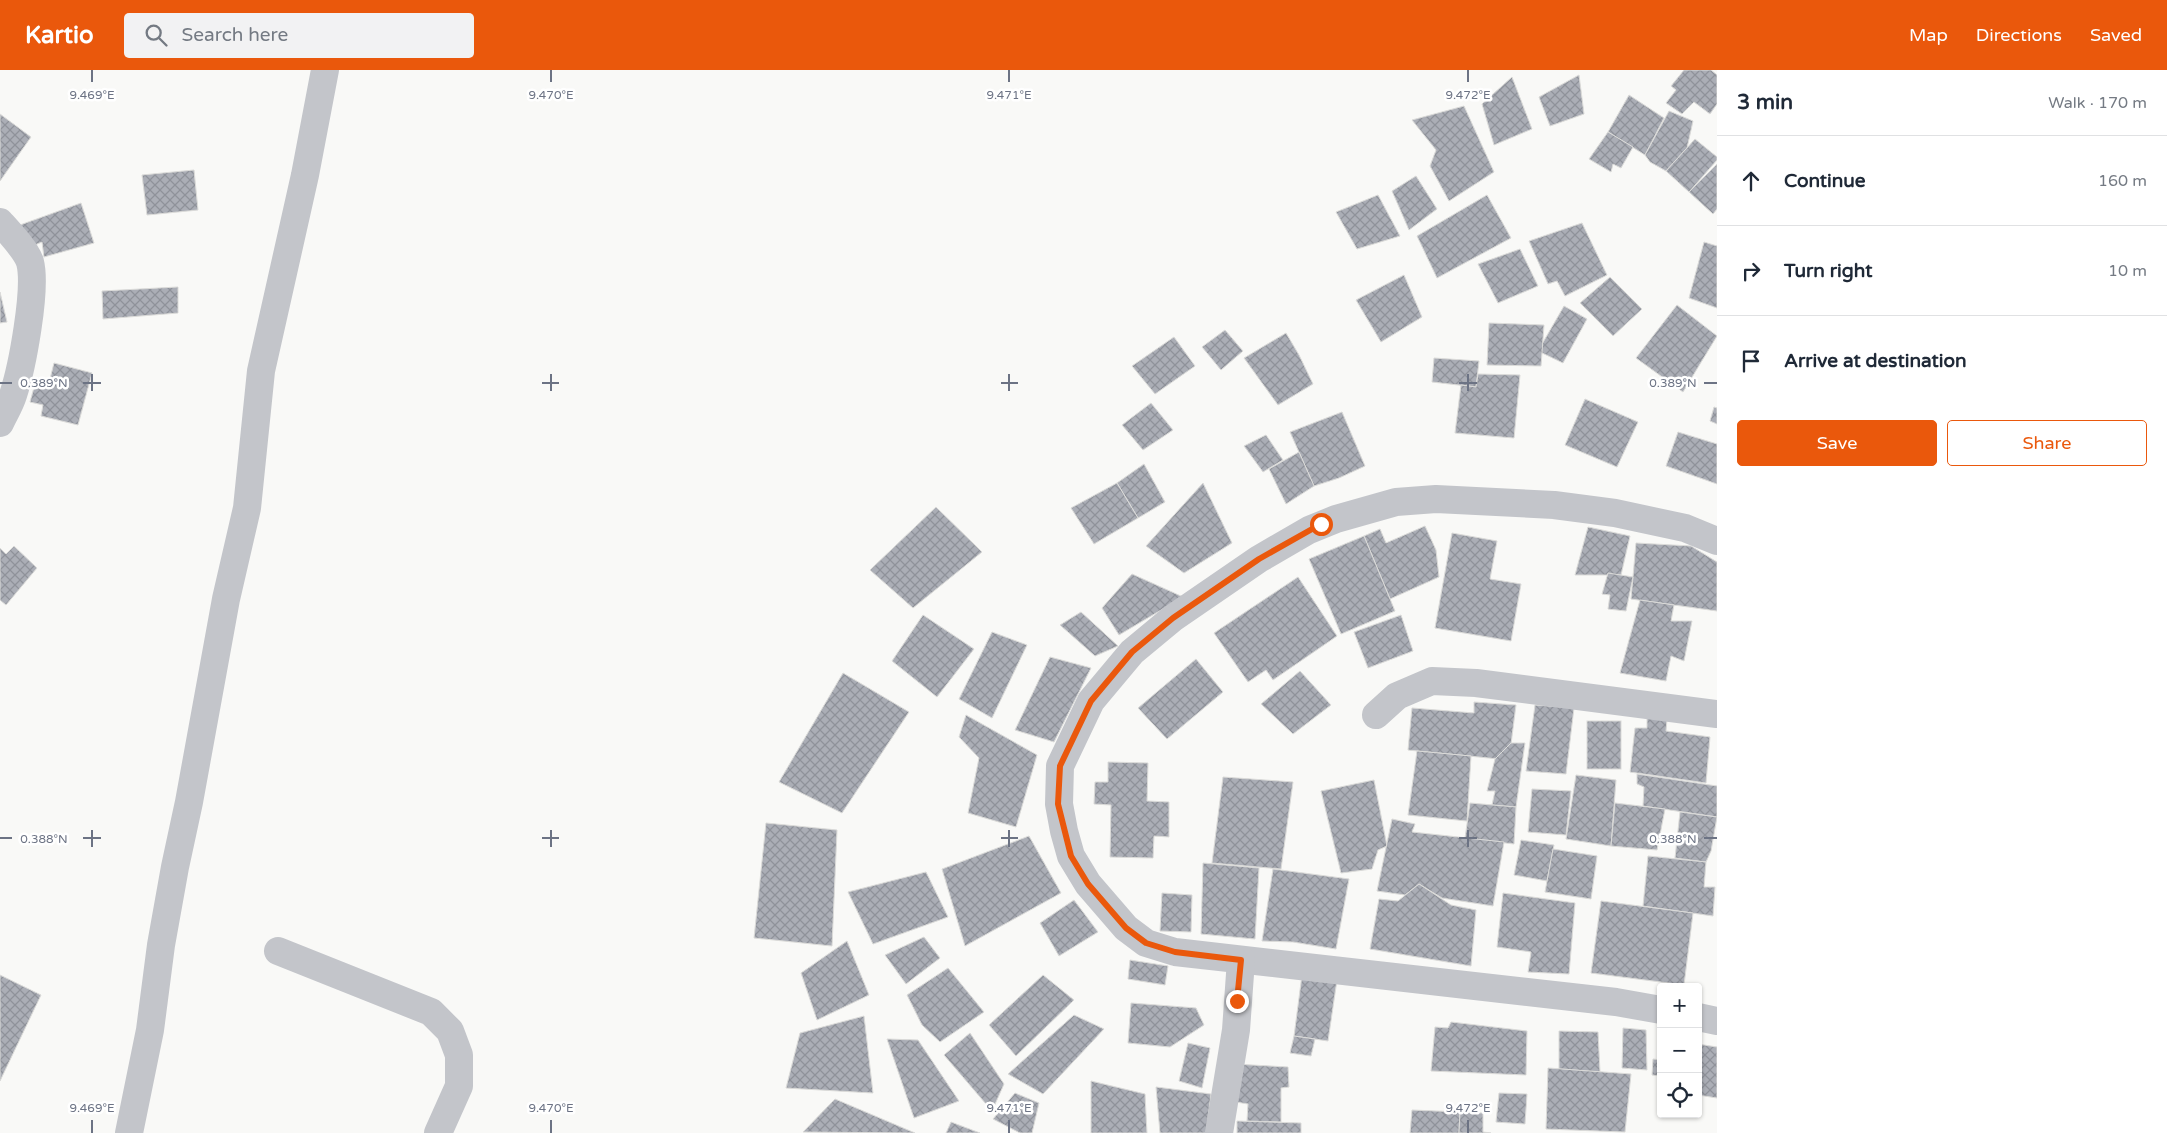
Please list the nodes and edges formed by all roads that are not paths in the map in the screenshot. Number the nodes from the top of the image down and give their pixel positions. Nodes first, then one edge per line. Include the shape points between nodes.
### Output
1 (325, 70) edge
2 (0, 222) edge
3 (0, 423) edge
4 (1717, 541) edge
5 (1717, 714) edge
6 (1376, 715) dead end
7 (278, 951) dead end
8 (1241, 960) junction
9 (1657, 1009) edge
10 (1702, 1019) edge
11 (1717, 1021) edge
12 (129, 1133) edge
13 (438, 1133) edge
14 (1220, 1133) edge

1 - 12 street via 261,371 246,508 175,866 150,1030
2 - 3 street via 30,262 31,283 23,351 13,396
4 - 8 street via 1685,528 1564,506 1436,499 1396,502 1321,524 1282,544 1173,618 1132,652 1091,701 1060,766 1058,804 1071,856 1088,884 1126,928 1146,943 1175,952
5 - 6 street via 1476,683 1432,681 1397,696
7 - 13 street via 431,1012 450,1031 459,1055 459,1086
8 - 9 street
8 - 14 street via 1236,1030
10 - 11 street

